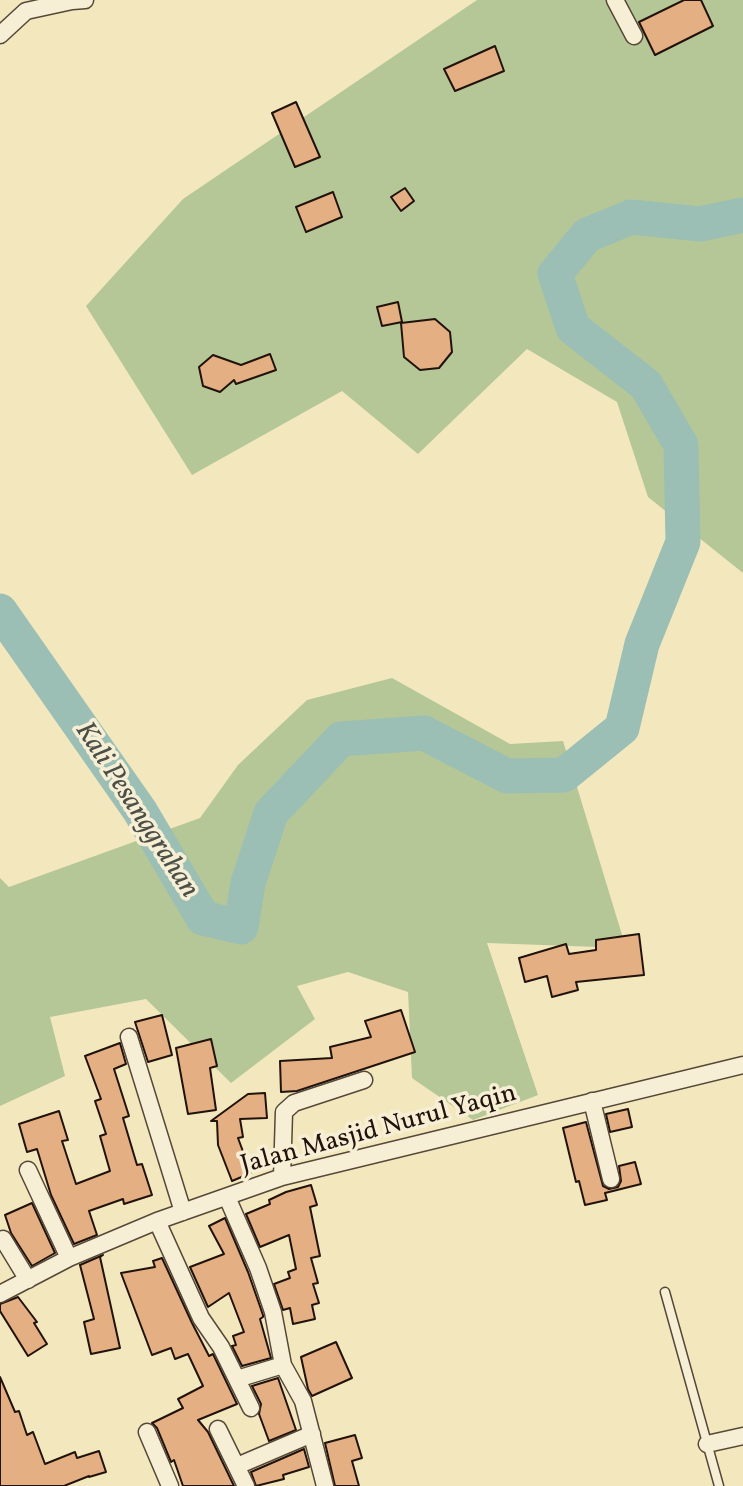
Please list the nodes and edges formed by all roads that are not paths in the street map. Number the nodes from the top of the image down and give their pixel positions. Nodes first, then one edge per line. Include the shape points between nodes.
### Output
1 (85, 0) edge
2 (615, 0) edge
3 (25, 6) edge
4 (0, 35) edge
5 (634, 36) dead end
6 (129, 1037) dead end
7 (743, 1065) edge
8 (363, 1080) dead end
9 (592, 1101) junction
10 (28, 1170) dead end
11 (282, 1177) junction
12 (611, 1179) dead end
13 (227, 1197) junction
14 (183, 1212) junction
15 (157, 1221) junction
16 (3, 1239) dead end
17 (69, 1258) junction
18 (28, 1280) junction
19 (665, 1292) dead end
20 (0, 1294) edge
21 (283, 1365) junction
22 (237, 1379) junction
23 (251, 1408) dead end
24 (219, 1429) dead end
25 (146, 1432) dead end
26 (312, 1434) junction
27 (743, 1436) edge
28 (707, 1444) junction
29 (237, 1466) junction
30 (170, 1486) edge
31 (246, 1486) edge
32 (325, 1486) edge
33 (719, 1486) edge

1 - 3 street
2 - 5 street
3 - 4 street
6 - 14 street
7 - 9 street, Jalan Masjid Nurul Yaqin
8 - 11 street via 295,1102 284,1112
9 - 11 street, Jalan Masjid Nurul Yaqin
9 - 12 street
10 - 17 street
11 - 13 street, Jalan Masjid Nurul Yaqin
13 - 14 street, Jalan Masjid Nurul Yaqin
13 - 21 street via 273,1312
14 - 15 street, Jalan Masjid Nurul Yaqin
15 - 17 street, Jalan Masjid Nurul Yaqin
15 - 22 street via 201,1318
16 - 18 street
17 - 18 street, Jalan Masjid Nurul Yaqin
18 - 20 street, Jalan Masjid Nurul Yaqin
19 - 28 lane
21 - 22 street
21 - 26 street via 303,1401
22 - 23 street
24 - 29 street
25 - 30 street
26 - 29 street
26 - 32 street
27 - 28 street
28 - 33 lane
29 - 31 street

